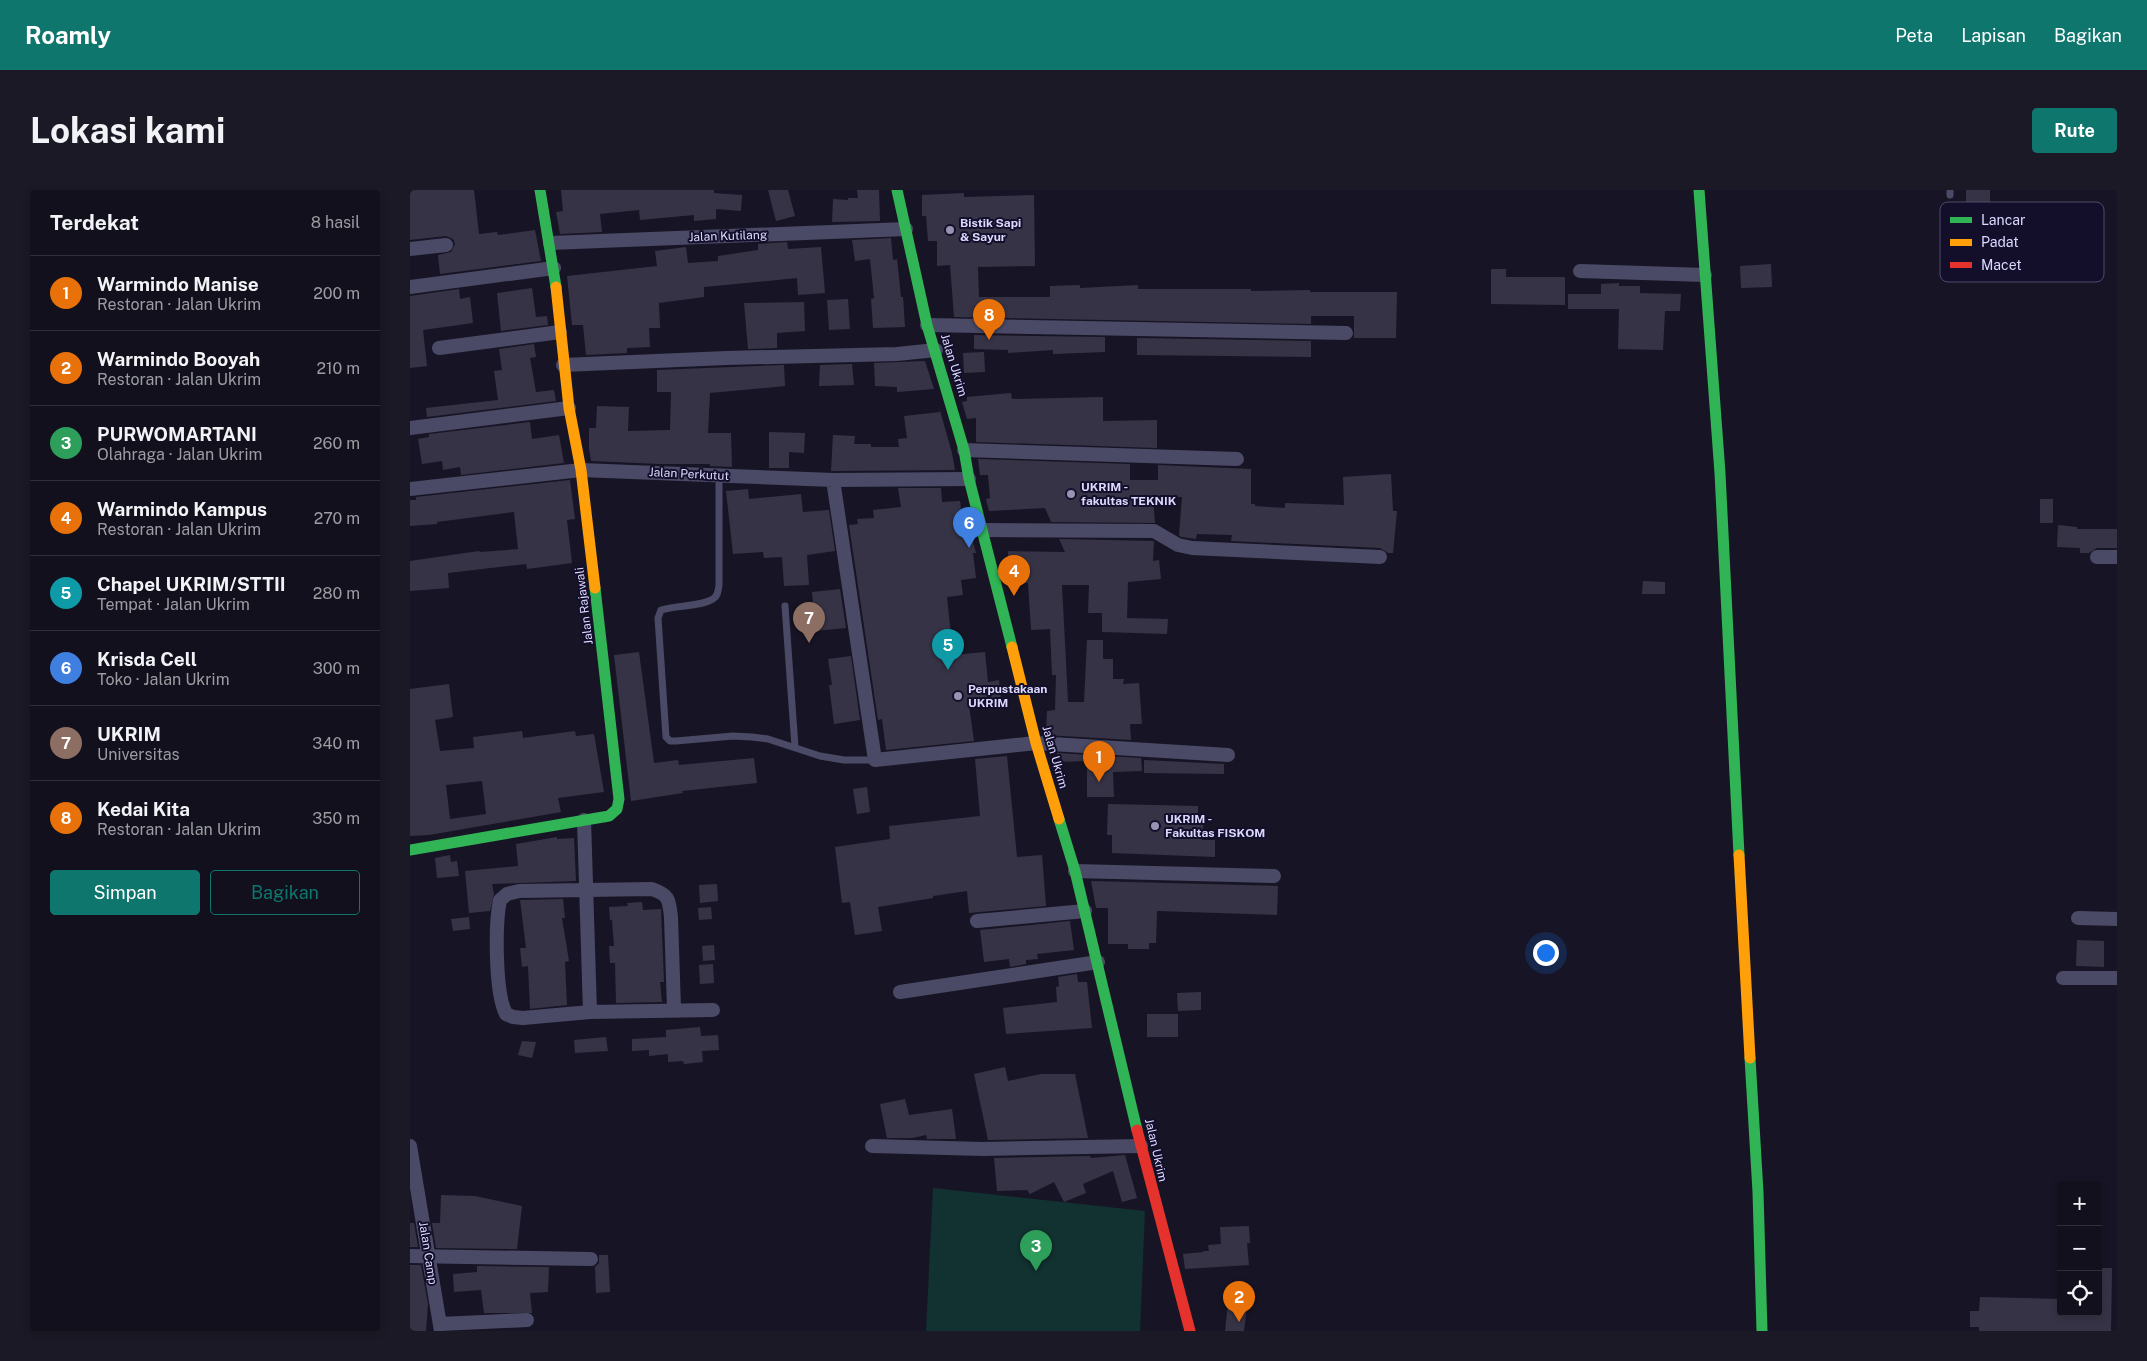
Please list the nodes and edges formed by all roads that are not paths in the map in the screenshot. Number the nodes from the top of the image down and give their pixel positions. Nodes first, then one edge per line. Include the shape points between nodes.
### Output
1 (540, 190) edge
2 (897, 190) edge
3 (1699, 190) edge
4 (906, 229) junction
5 (550, 243) junction
6 (446, 245) dead end
7 (410, 249) edge
8 (554, 268) junction
9 (1580, 271) dead end
10 (1705, 275) junction
11 (410, 287) edge
12 (927, 325) junction
13 (560, 332) junction
14 (1346, 333) dead end
15 (439, 348) dead end
16 (936, 350) junction
17 (563, 365) junction
18 (570, 408) junction
19 (410, 428) edge
20 (964, 450) junction
21 (1237, 459) dead end
22 (581, 470) junction
23 (719, 476) junction
24 (969, 478) junction
25 (833, 480) junction
26 (410, 490) edge
27 (982, 530) junction
28 (1380, 556) dead end
29 (2097, 556) dead end
30 (2117, 557) edge
31 (785, 606) dead end
32 (1036, 743) junction
33 (794, 747) junction
34 (1228, 755) dead end
35 (875, 760) junction
36 (584, 820) junction
37 (410, 850) edge
38 (1075, 871) junction
39 (1274, 876) dead end
40 (588, 889) junction
41 (1085, 911) junction
42 (2078, 918) dead end
43 (2117, 919) edge
44 (977, 922) dead end
45 (1098, 962) junction
46 (2062, 978) dead end
47 (2117, 978) edge
48 (900, 992) dead end
49 (674, 1009) junction
50 (713, 1010) dead end
51 (590, 1012) junction
52 (410, 1146) edge
53 (872, 1146) dead end
54 (1141, 1146) junction
55 (410, 1256) edge
56 (429, 1256) junction
57 (591, 1259) dead end
58 (526, 1320) dead end
59 (440, 1327) edge
60 (1190, 1331) edge
61 (1762, 1331) edge

1 - 5 street, Jalan Rajawali
2 - 4 street, Jalan Ukrim
3 - 10 street
4 - 5 street, Jalan Kutilang
4 - 12 street, Jalan Ukrim
5 - 8 street, Jalan Rajawali
6 - 7 street
8 - 11 street
8 - 13 street, Jalan Rajawali
9 - 10 street
10 - 61 street via 1720,473 1758,1192
12 - 14 street
12 - 16 street, Jalan Ukrim
13 - 15 street
13 - 17 street, Jalan Rajawali
16 - 17 street
16 - 20 street, Jalan Ukrim
17 - 18 street, Jalan Rajawali
18 - 19 street
18 - 22 street, Jalan Rajawali
20 - 21 street
20 - 24 street, Jalan Ukrim
22 - 23 street, Jalan Perkutut
22 - 26 street, Jalan Perkutut
22 - 36 street, Jalan Rajawali via 619,799 617,809 609,816
23 - 25 street, Jalan Perkutut
23 - 33 lane via 718,594 703,602 661,610 658,618 666,737 676,741 743,737 768,739
24 - 25 street, Jalan Perkutut
24 - 27 street, Jalan Ukrim
25 - 35 street
27 - 28 street via 1154,531 1178,545 1192,548
27 - 32 street, Jalan Ukrim
29 - 30 street
31 - 33 lane
32 - 34 street
32 - 35 street
32 - 38 street, Jalan Ukrim
33 - 35 lane via 844,760
36 - 37 street, Jalan Rajawali
36 - 40 street
38 - 39 street
38 - 41 street, Jalan Ukrim
40 - 49 street via 652,889 667,897 671,917
40 - 51 street
40 - 51 street via 507,894 500,900 497,933 506,1014 523,1018
41 - 44 street
41 - 45 street, Jalan Ukrim
42 - 43 street
45 - 48 street
45 - 54 street, Jalan Ukrim
46 - 47 street
49 - 50 street
49 - 51 street
52 - 56 street, Jalan Camp
53 - 54 street via 983,1149
54 - 60 street, Jalan Ukrim
55 - 56 street
56 - 57 street
56 - 59 street, Jalan Camp
58 - 59 street

